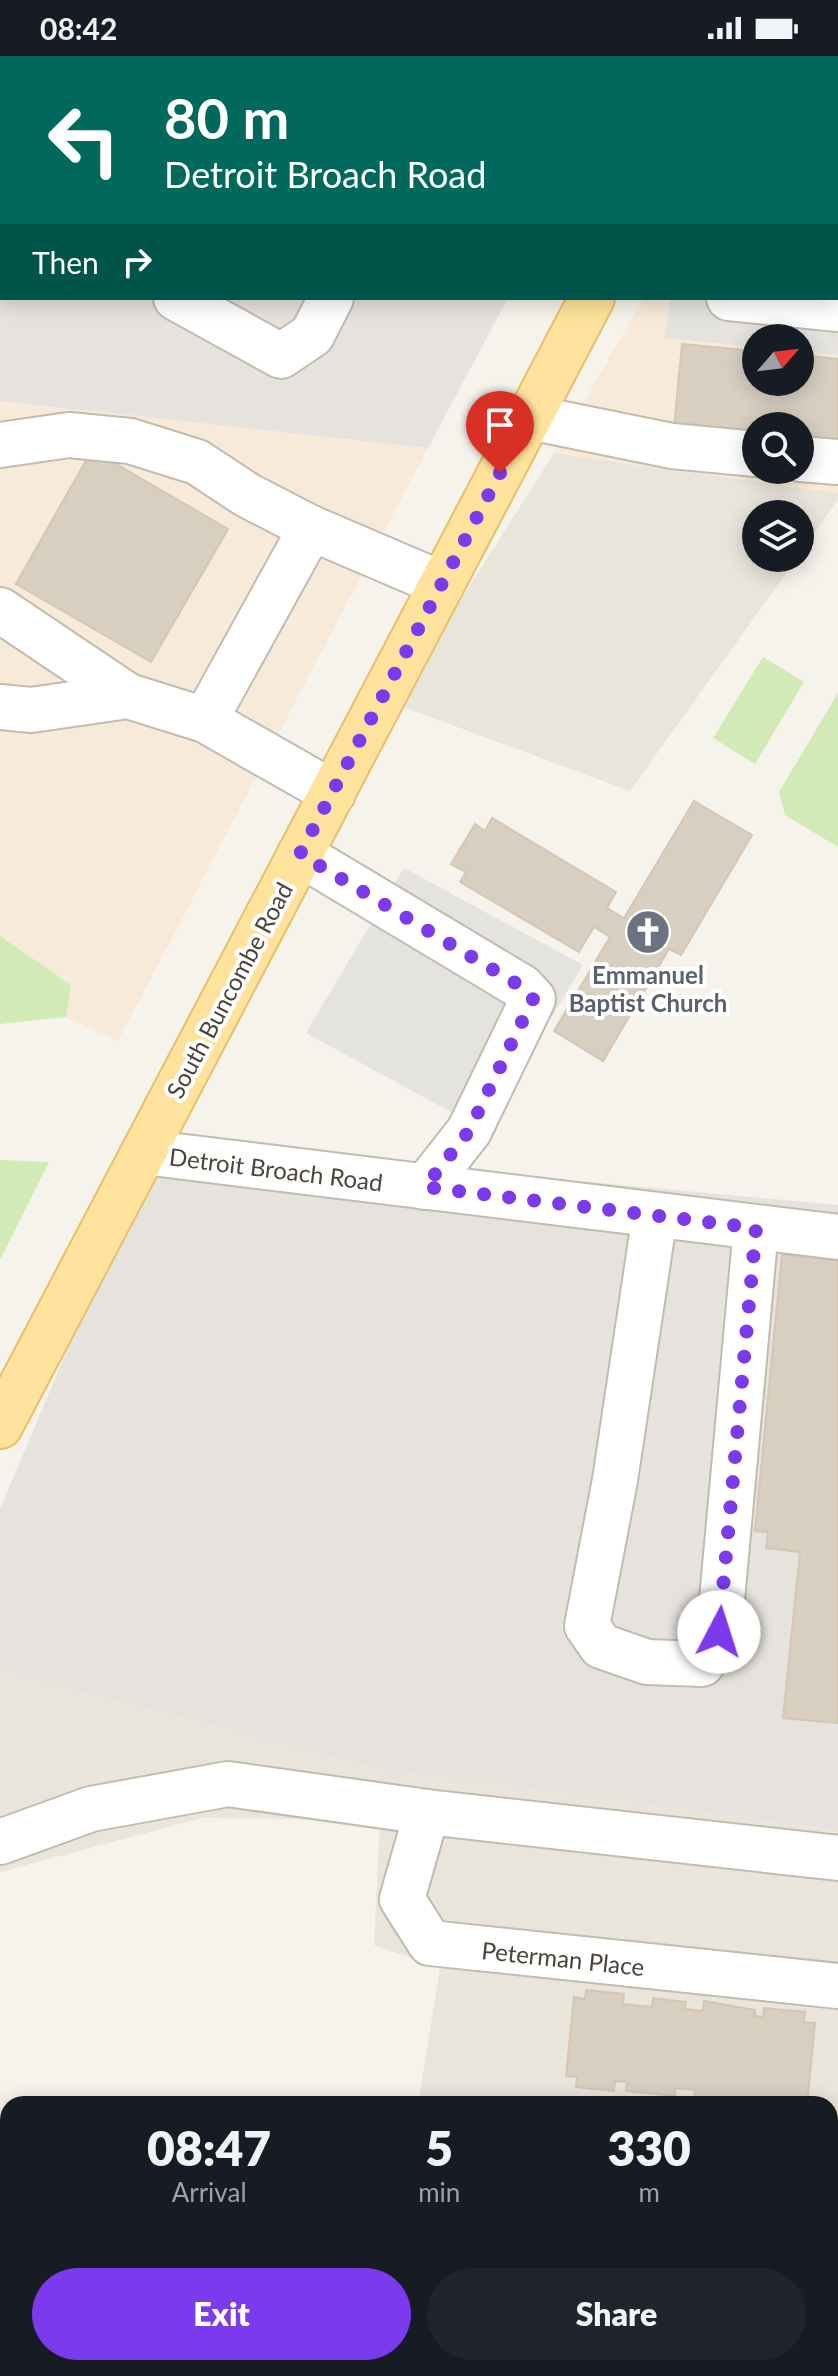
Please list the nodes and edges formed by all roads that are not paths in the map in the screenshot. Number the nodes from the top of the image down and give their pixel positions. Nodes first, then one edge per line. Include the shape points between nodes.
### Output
1 (180, 300) edge
2 (330, 300) edge
3 (591, 300) edge
4 (749, 300) edge
5 (838, 309) edge
6 (529, 417) junction
7 (0, 445) edge
8 (742, 453) edge
9 (814, 460) edge
10 (838, 462) edge
11 (311, 528) junction
12 (442, 584) junction
13 (0, 610) edge
14 (128, 696) junction
15 (0, 707) edge
16 (205, 720) junction
17 (333, 793) junction
18 (300, 854) junction
19 (144, 1152) junction
20 (425, 1187) junction
21 (655, 1215) junction
22 (756, 1228) junction
23 (838, 1237) edge
24 (0, 1426) edge
25 (427, 1812) junction
26 (3, 1838) edge
27 (838, 1858) edge
28 (838, 1986) edge

1 - 2 street via 281,356 312,335
3 - 6 main road, South Buncombe Road
4 - 5 street
6 - 8 street via 672,446
6 - 12 main road, South Buncombe Road
7 - 11 street via 69,435 130,441 197,462
9 - 10 street
11 - 12 street
11 - 16 street
12 - 17 main road, South Buncombe Road
13 - 14 street
14 - 15 street via 31,710
14 - 16 street
16 - 17 street
17 - 18 main road, South Buncombe Road
18 - 19 main road, South Buncombe Road
18 - 20 street via 522,987 533,999 469,1131
19 - 20 street, Detroit Broach Road
19 - 24 main road, South Buncombe Road
20 - 21 street, Detroit Broach Road
21 - 22 street, Detroit Broach Road
21 - 22 street via 587,1626 601,1646 647,1662 702,1664 719,1632
22 - 23 street, Detroit Broach Road
25 - 26 street via 228,1784 91,1809
25 - 27 street
25 - 28 street, Peterman Place via 402,1899 430,1943

